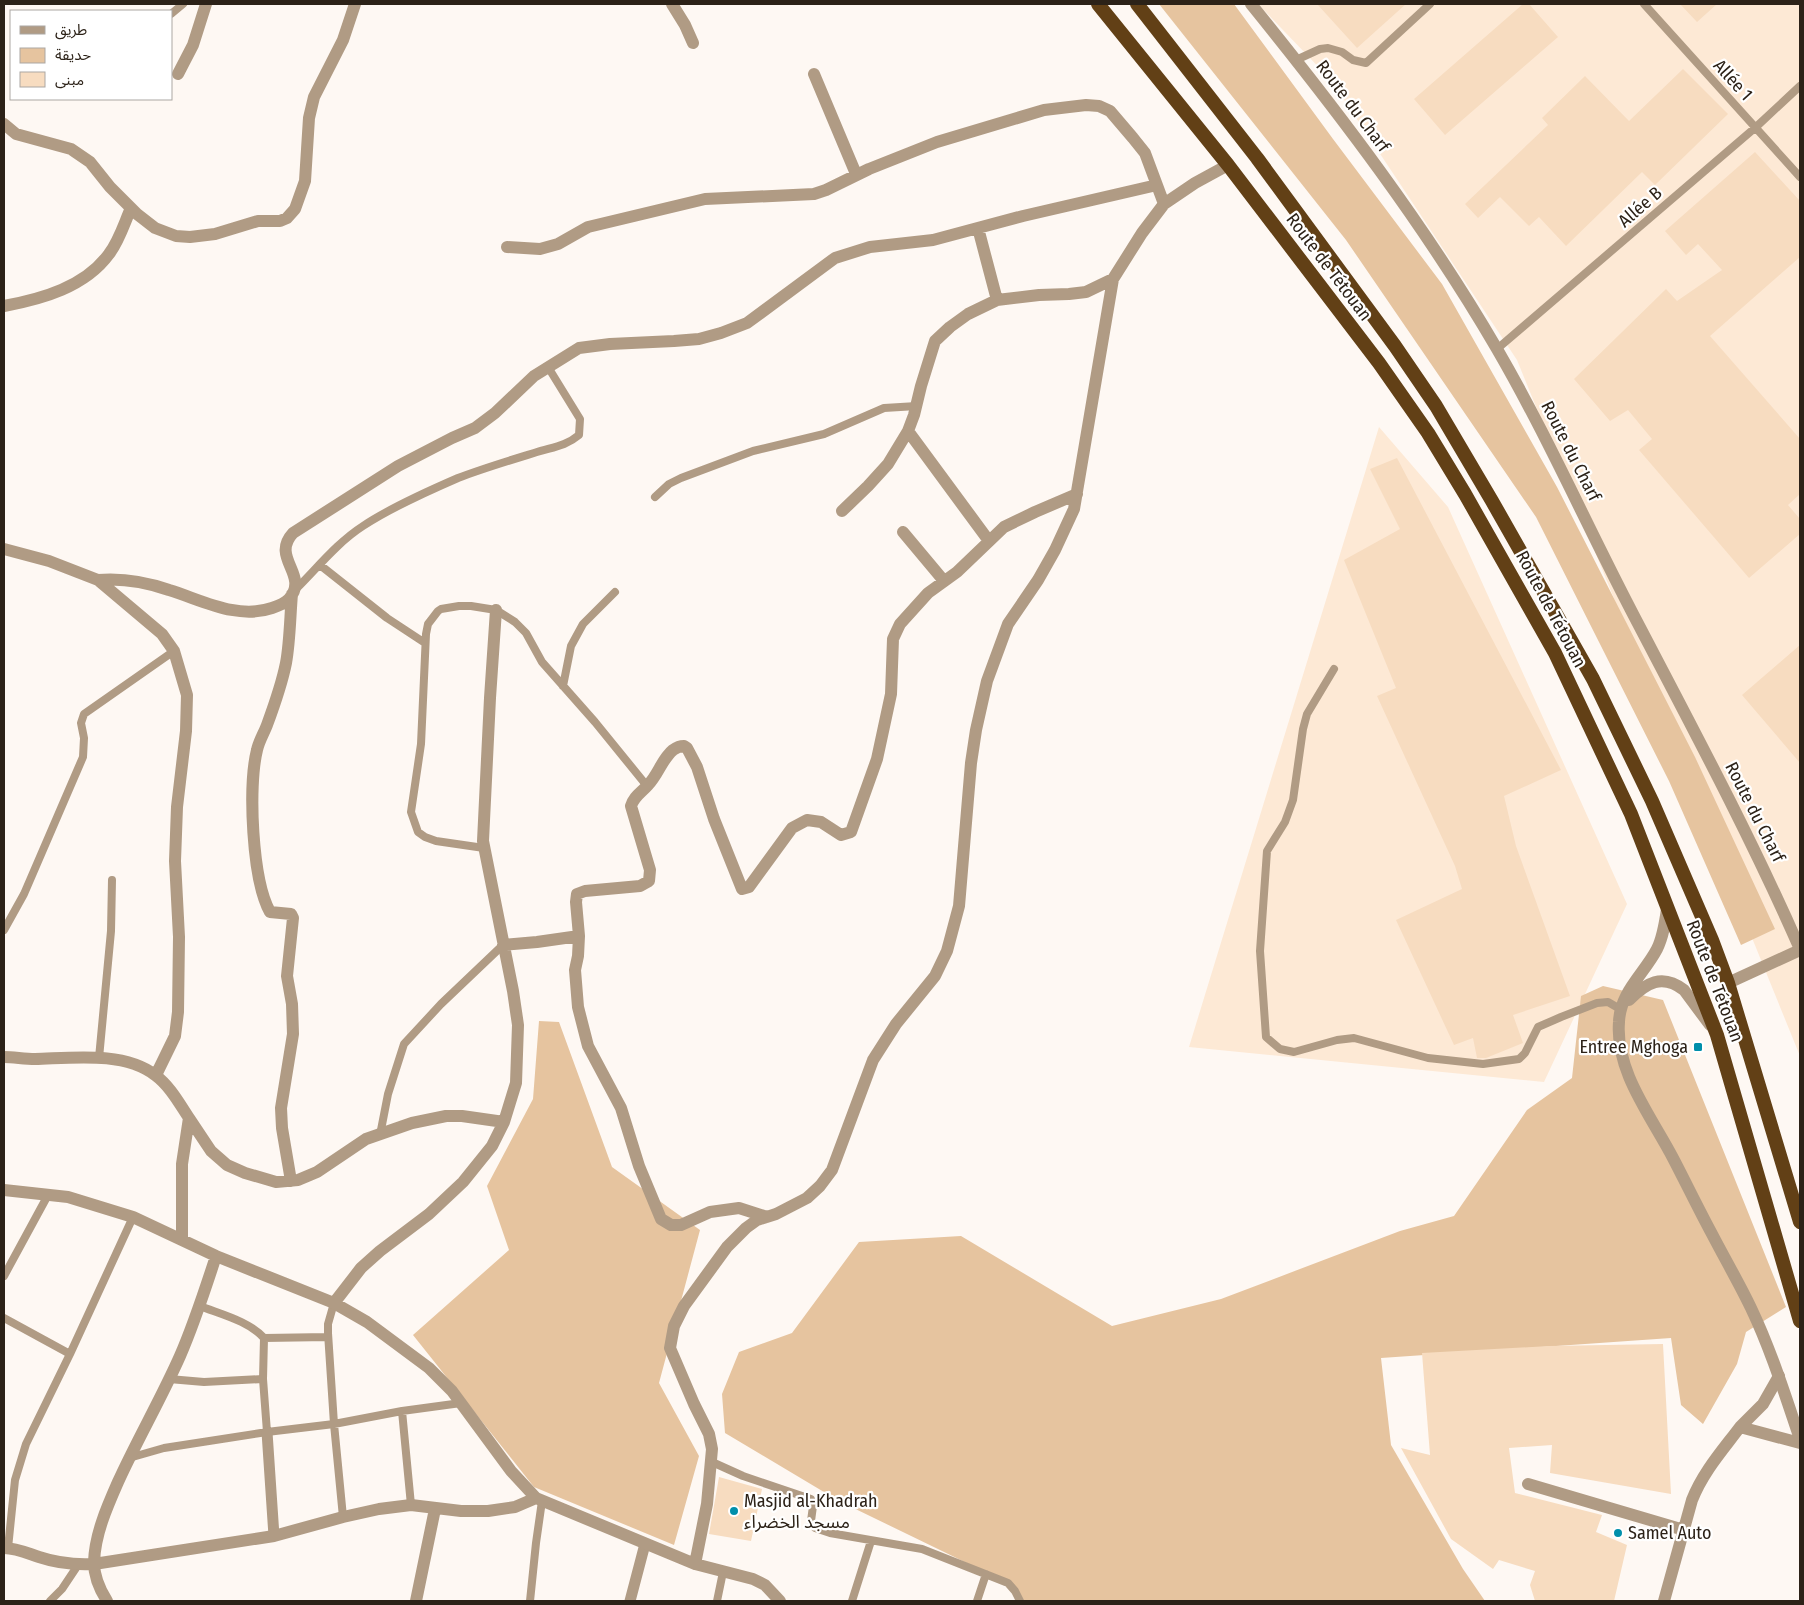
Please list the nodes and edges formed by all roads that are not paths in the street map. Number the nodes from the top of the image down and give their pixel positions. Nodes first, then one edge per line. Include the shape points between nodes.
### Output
1 (183, 4) edge
2 (206, 4) edge
3 (355, 4) edge
4 (672, 4) edge
5 (1098, 4) edge
6 (1137, 4) edge
7 (1251, 4) edge
8 (1430, 4) edge
9 (1644, 4) edge
10 (172, 13) edge
11 (693, 43) dead end
12 (1296, 60) junction
13 (178, 74) dead end
14 (814, 74) dead end
15 (1800, 86) edge
16 (4, 124) edge
17 (1756, 127) junction
18 (1228, 165) junction
19 (856, 174) junction
20 (1800, 177) edge
21 (1157, 185) junction
22 (1164, 204) junction
23 (131, 208) junction
24 (978, 228) junction
25 (507, 247) dead end
26 (1112, 280) junction
27 (997, 300) junction
28 (4, 306) edge
29 (1497, 348) junction
30 (548, 367) junction
31 (917, 406) junction
32 (908, 431) junction
33 (1077, 494) junction
34 (654, 497) dead end
35 (842, 511) dead end
36 (903, 532) dead end
37 (989, 541) junction
38 (4, 549) edge
39 (320, 565) junction
40 (98, 580) junction
41 (944, 582) junction
42 (294, 591) junction
43 (615, 592) dead end
44 (496, 610) junction
45 (425, 643) junction
46 (174, 651) junction
47 (1334, 669) dead end
48 (563, 686) junction
49 (647, 786) junction
50 (484, 848) junction
51 (112, 880) dead end
52 (1667, 909) junction
53 (4, 930) edge
54 (578, 936) junction
55 (503, 945) junction
56 (1800, 950) edge
57 (1728, 984) junction
58 (1620, 1009) junction
59 (1717, 1035) junction
60 (4, 1057) edge
61 (99, 1058) junction
62 (156, 1076) junction
63 (189, 1118) junction
64 (504, 1122) junction
65 (380, 1134) junction
66 (291, 1181) junction
67 (4, 1190) edge
68 (48, 1195) junction
69 (133, 1217) junction
70 (767, 1217) junction
71 (1800, 1222) edge
72 (182, 1239) junction
73 (216, 1256) junction
74 (4, 1276) edge
75 (334, 1303) junction
76 (200, 1306) junction
77 (4, 1318) edge
78 (1800, 1322) edge
79 (328, 1337) junction
80 (264, 1338) junction
81 (70, 1354) junction
82 (1779, 1376) junction
83 (169, 1379) junction
84 (263, 1379) junction
85 (461, 1403) junction
86 (402, 1411) junction
87 (334, 1424) junction
88 (1740, 1427) junction
89 (267, 1432) junction
90 (1800, 1439) edge
91 (1800, 1443) edge
92 (129, 1458) junction
93 (712, 1462) junction
94 (1528, 1484) dead end
95 (539, 1500) junction
96 (412, 1505) junction
97 (435, 1509) junction
98 (343, 1517) junction
99 (1684, 1530) junction
100 (274, 1536) junction
101 (871, 1541) junction
102 (645, 1544) junction
103 (6, 1548) edge
104 (94, 1564) junction
105 (695, 1564) junction
106 (78, 1565) junction
107 (723, 1572) junction
108 (986, 1574) junction
109 (98, 1582) junction
110 (50, 1601) edge
111 (96, 1601) edge
112 (107, 1601) edge
113 (416, 1601) edge
114 (530, 1601) edge
115 (630, 1601) edge
116 (717, 1601) edge
117 (780, 1601) edge
118 (852, 1601) edge
119 (977, 1601) edge
120 (1020, 1601) edge
121 (1664, 1601) edge

1 - 10 lane
2 - 13 street via 193,45
3 - 23 street via 343,40 314,97 309,118 305,181 295,209 287,218 258,221 215,234 190,237 176,236 155,228
4 - 11 street
5 - 18 highway, Route de Tétouan
6 - 57 highway, Route de Tétouan via 1275,182 1436,406 1593,679 1652,801
7 - 12 street, Route du Charf
8 - 12 lane via 1366,63 1328,48
9 - 17 lane, Allée 1
12 - 29 street, Route du Charf via 1399,196
14 - 19 street
15 - 17 lane, Allée B
16 - 23 street via 16,134 71,149 90,162
17 - 20 lane, Allée 1
17 - 29 lane, Allée B
18 - 22 street
18 - 52 highway, Route de Tétouan via 1379,363 1428,433 1470,502 1592,727 1631,814
19 - 21 street via 937,142 1044,110 1086,104 1110,111 1145,153
19 - 25 street via 814,194 705,199 588,227 558,244 540,249
21 - 22 street
21 - 24 street
22 - 26 street
23 - 28 street via 109,255 88,275 52,294
24 - 27 street
24 - 30 street via 933,240 870,247 835,258 746,323 721,333 674,342 579,348
26 - 27 street via 1086,292
26 - 33 street
27 - 31 street via 968,314 935,341
29 - 56 street, Route du Charf via 1549,443 1599,549 1728,797 1776,893
30 - 39 lane via 580,419 579,435 563,446 459,478 409,501 362,526
30 - 42 street via 475,428 398,466 293,533 286,547 287,560 297,580
31 - 32 street
31 - 34 lane via 884,408 824,434 753,451 681,478
32 - 35 street via 888,464
32 - 37 street
33 - 37 street via 1004,527
33 - 70 street via 1074,509 1055,550 1008,624 987,682 971,763 959,906 947,951 935,976 896,1024 873,1060 832,1170 807,1198
36 - 41 street
37 - 41 street
38 - 40 street via 49,561
39 - 42 lane
39 - 45 lane via 387,618
40 - 42 street via 139,582 231,610 267,609 288,600
40 - 46 street via 162,634
41 - 49 street via 910,612 893,639 891,694 877,759 851,832 841,835 821,822 807,820 792,828 749,887 742,889 687,748 674,749
42 - 66 street via 286,663 252,770 258,872 265,901 270,912 291,914 293,918 287,976 293,1034 281,1108
43 - 48 lane via 583,624 571,646
44 - 45 lane via 471,606 441,608 428,624
44 - 48 lane via 526,633 542,662
44 - 50 street
45 - 50 lane via 421,744 411,812 418,832 425,837
46 - 53 lane via 84,714 81,723 83,757 24,894
46 - 62 street via 187,696 176,807 178,1012 175,1036
47 - 58 lane via 1307,714 1293,800 1285,822 1267,851 1260,951 1266,1037 1280,1049 1294,1052 1354,1038 1428,1058 1483,1064 1519,1059 1526,1053 1538,1028 1560,1016 1597,1003 1608,1002
48 - 49 lane
49 - 54 street via 633,799 631,806 650,870 649,881 640,886 577,894
50 - 55 street
51 - 61 lane via 111,931
52 - 58 street via 1657,949
52 - 59 highway, Route de Tétouan
54 - 55 street
54 - 70 street via 575,970 578,1006 588,1046 621,1108 636,1157 661,1219 672,1225 681,1225 710,1212 739,1208
55 - 64 street via 518,1025 516,1083
55 - 65 lane via 404,1044 388,1094
56 - 57 street
57 - 71 highway, Route de Tétouan
58 - 59 street via 1644,986 1660,981 1670,982 1684,990
58 - 82 street via 1620,1052 1627,1072 1751,1309
59 - 78 highway, Route de Tétouan
60 - 61 street
61 - 62 street via 143,1068
62 - 63 street via 176,1097
63 - 66 street via 211,1151 227,1165 276,1182
63 - 72 street via 182,1164
64 - 65 street via 446,1116
64 - 75 street via 492,1146 463,1182 429,1214 367,1262
65 - 66 street via 366,1139 317,1172
67 - 68 street
68 - 69 street via 68,1197
68 - 74 lane
69 - 72 street
69 - 81 lane
70 - 93 street via 746,1228 727,1247 684,1306 674,1326 670,1348 710,1434
72 - 73 street
73 - 75 street
73 - 76 street
75 - 79 lane
75 - 85 street via 430,1368
76 - 80 lane via 243,1324
76 - 83 street
77 - 81 lane
79 - 80 lane
79 - 87 lane
80 - 84 lane
81 - 103 lane via 26,1444 16,1480
82 - 88 street via 1763,1404
82 - 90 street
83 - 84 lane via 204,1382
83 - 92 street
84 - 89 lane
85 - 86 lane
85 - 95 street via 511,1471
86 - 87 lane
86 - 96 lane
87 - 89 lane
87 - 98 lane
88 - 91 street
88 - 99 street via 1697,1485
89 - 92 lane via 164,1448
89 - 100 street
92 - 104 street via 99,1534
93 - 101 lane via 810,1499 813,1506 810,1521 815,1528
93 - 105 street
94 - 99 street
95 - 97 street via 488,1511
95 - 102 street
95 - 114 lane
96 - 97 street
96 - 98 street
97 - 113 street
98 - 100 street
99 - 121 street
100 - 104 street
101 - 108 lane via 922,1549
101 - 118 lane
102 - 105 street
102 - 115 street
103 - 106 street
104 - 106 street
104 - 109 street
105 - 107 street
106 - 110 lane
107 - 116 lane
107 - 117 street via 765,1585
108 - 119 lane
108 - 120 lane via 1008,1583
109 - 111 street
109 - 112 street

